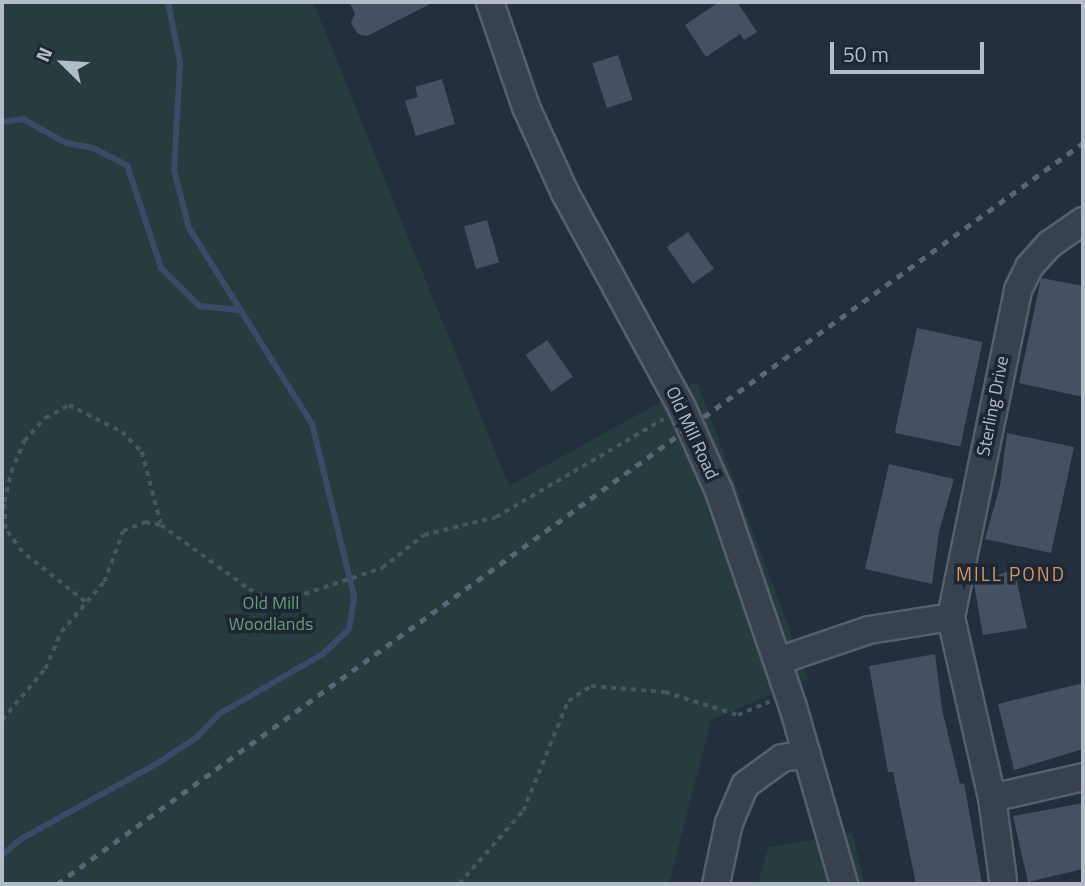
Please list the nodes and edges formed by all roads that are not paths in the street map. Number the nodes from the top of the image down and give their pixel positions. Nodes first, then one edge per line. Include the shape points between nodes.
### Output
1 (490, 2) edge
2 (1083, 221) edge
3 (951, 617) junction
4 (778, 661) junction
5 (807, 754) junction
6 (1083, 777) edge
7 (992, 798) junction
8 (1003, 880) dead end
9 (716, 884) edge
10 (844, 884) edge

1 - 4 street, Old Mill Road via 526,107 565,192 682,408 719,491
2 - 3 street, Sterling Drive via 1050,244 1029,267 1018,290
3 - 4 street via 869,630
3 - 7 street, Sterling Drive
4 - 5 street, Old Mill Road
5 - 9 street via 782,758 745,785 729,823
5 - 10 street, Old Mill Road
6 - 7 street
7 - 8 street, Sterling Drive

